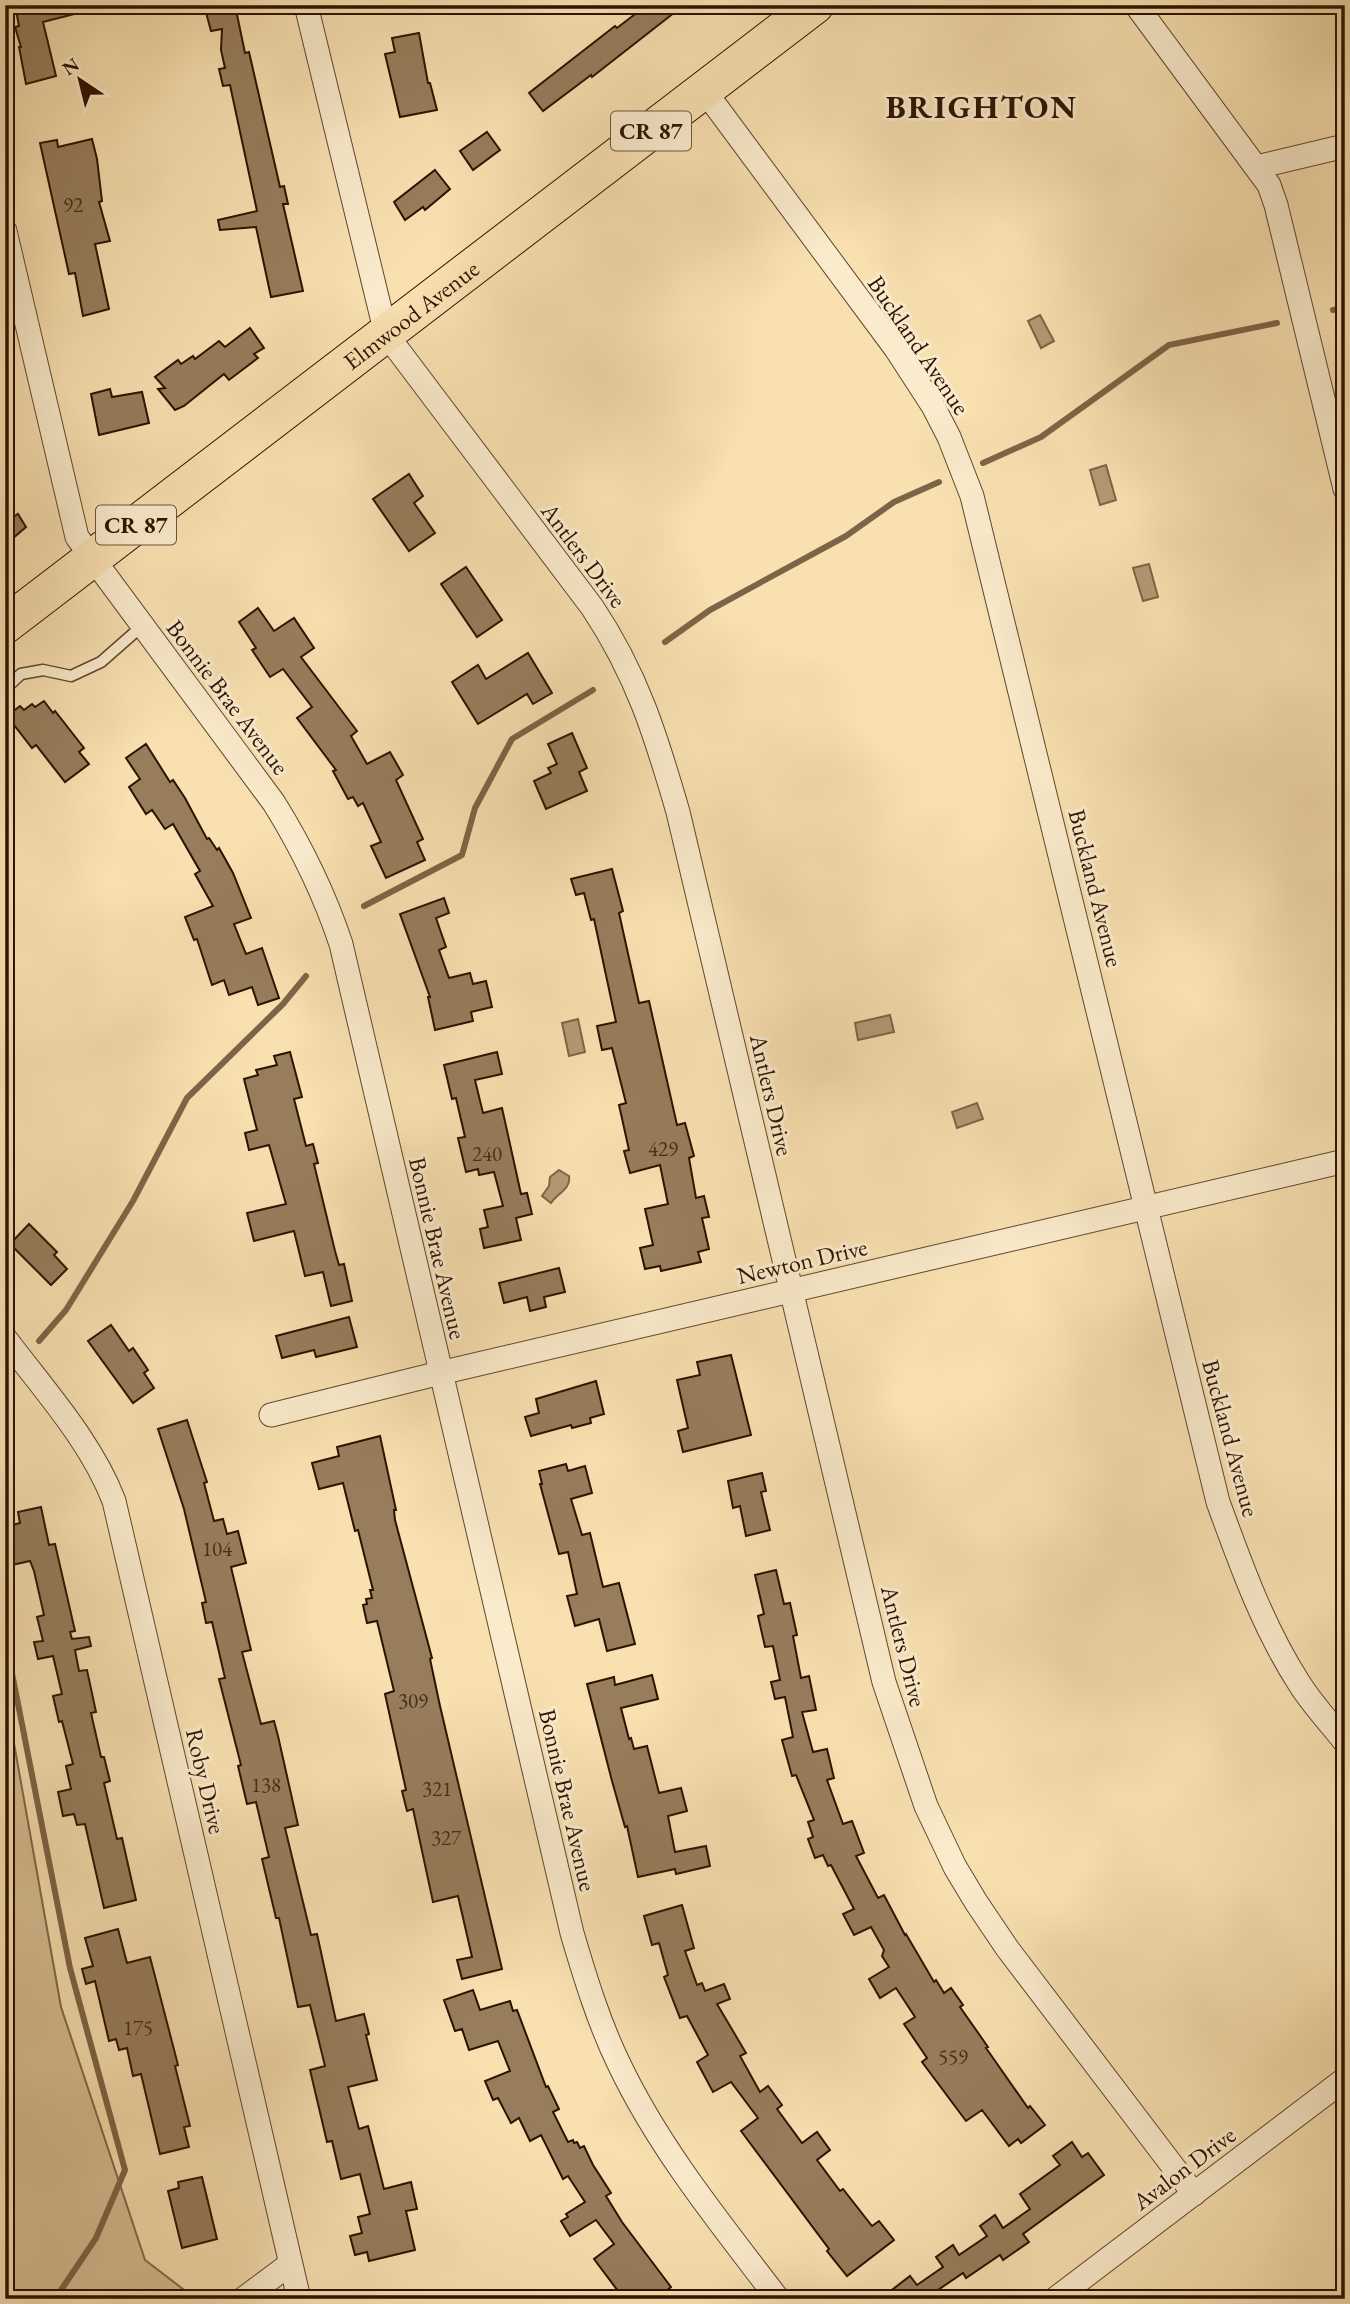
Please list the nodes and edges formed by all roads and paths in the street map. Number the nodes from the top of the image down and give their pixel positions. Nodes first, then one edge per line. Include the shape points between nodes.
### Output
1 (306, 5) edge
2 (815, 5) edge
3 (1136, 5) edge
4 (704, 90) junction
5 (1345, 146) edge
6 (1257, 167) junction
7 (5, 231) edge
8 (386, 334) junction
9 (1345, 489) edge
10 (91, 559) junction
11 (5, 625) edge
12 (142, 626) junction
13 (5, 689) edge
14 (1345, 1161) edge
15 (1147, 1207) junction
16 (792, 1291) junction
17 (5, 1338) edge
18 (440, 1373) junction
19 (271, 1415) dead end
20 (1345, 1742) edge
21 (1345, 2079) edge
22 (1194, 2194) junction
23 (290, 2264) junction
24 (243, 2299) edge
25 (299, 2299) edge
26 (778, 2299) edge
27 (1055, 2299) edge

1 - 8 street, Antlers Drive
2 - 4 main road, Elmwood Avenue / CR 87
3 - 6 street
4 - 8 main road, Elmwood Avenue / CR 87
4 - 15 street, Buckland Avenue via 896,349 948,436 972,496
5 - 6 street
6 - 9 street via 1276,205
7 - 10 street, Bonnie Brae Avenue via 77,537
8 - 10 main road, Elmwood Avenue / CR 87
8 - 16 street, Antlers Drive via 592,607 654,730 678,812
10 - 11 main road, Elmwood Avenue / CR 87
10 - 12 street, Bonnie Brae Avenue
12 - 13 lane via 102,662 71,676 43,670 21,674
12 - 18 street, Bonnie Brae Avenue via 274,803 330,910
14 - 15 street, Newton Drive
15 - 16 street, Newton Drive
15 - 20 street, Buckland Avenue via 1205,1458 1246,1580 1300,1685
16 - 18 street, Newton Drive
16 - 22 street, Antlers Drive via 884,1682 926,1806 976,1902 1007,1948
17 - 23 street, Roby Drive via 67,1419 114,1501
18 - 19 street, Newton Drive
18 - 26 street, Bonnie Brae Avenue via 572,1933 603,2025 659,2136
21 - 22 street, Avalon Drive
22 - 27 street, Avalon Drive
23 - 24 street
23 - 25 street, Roby Drive

